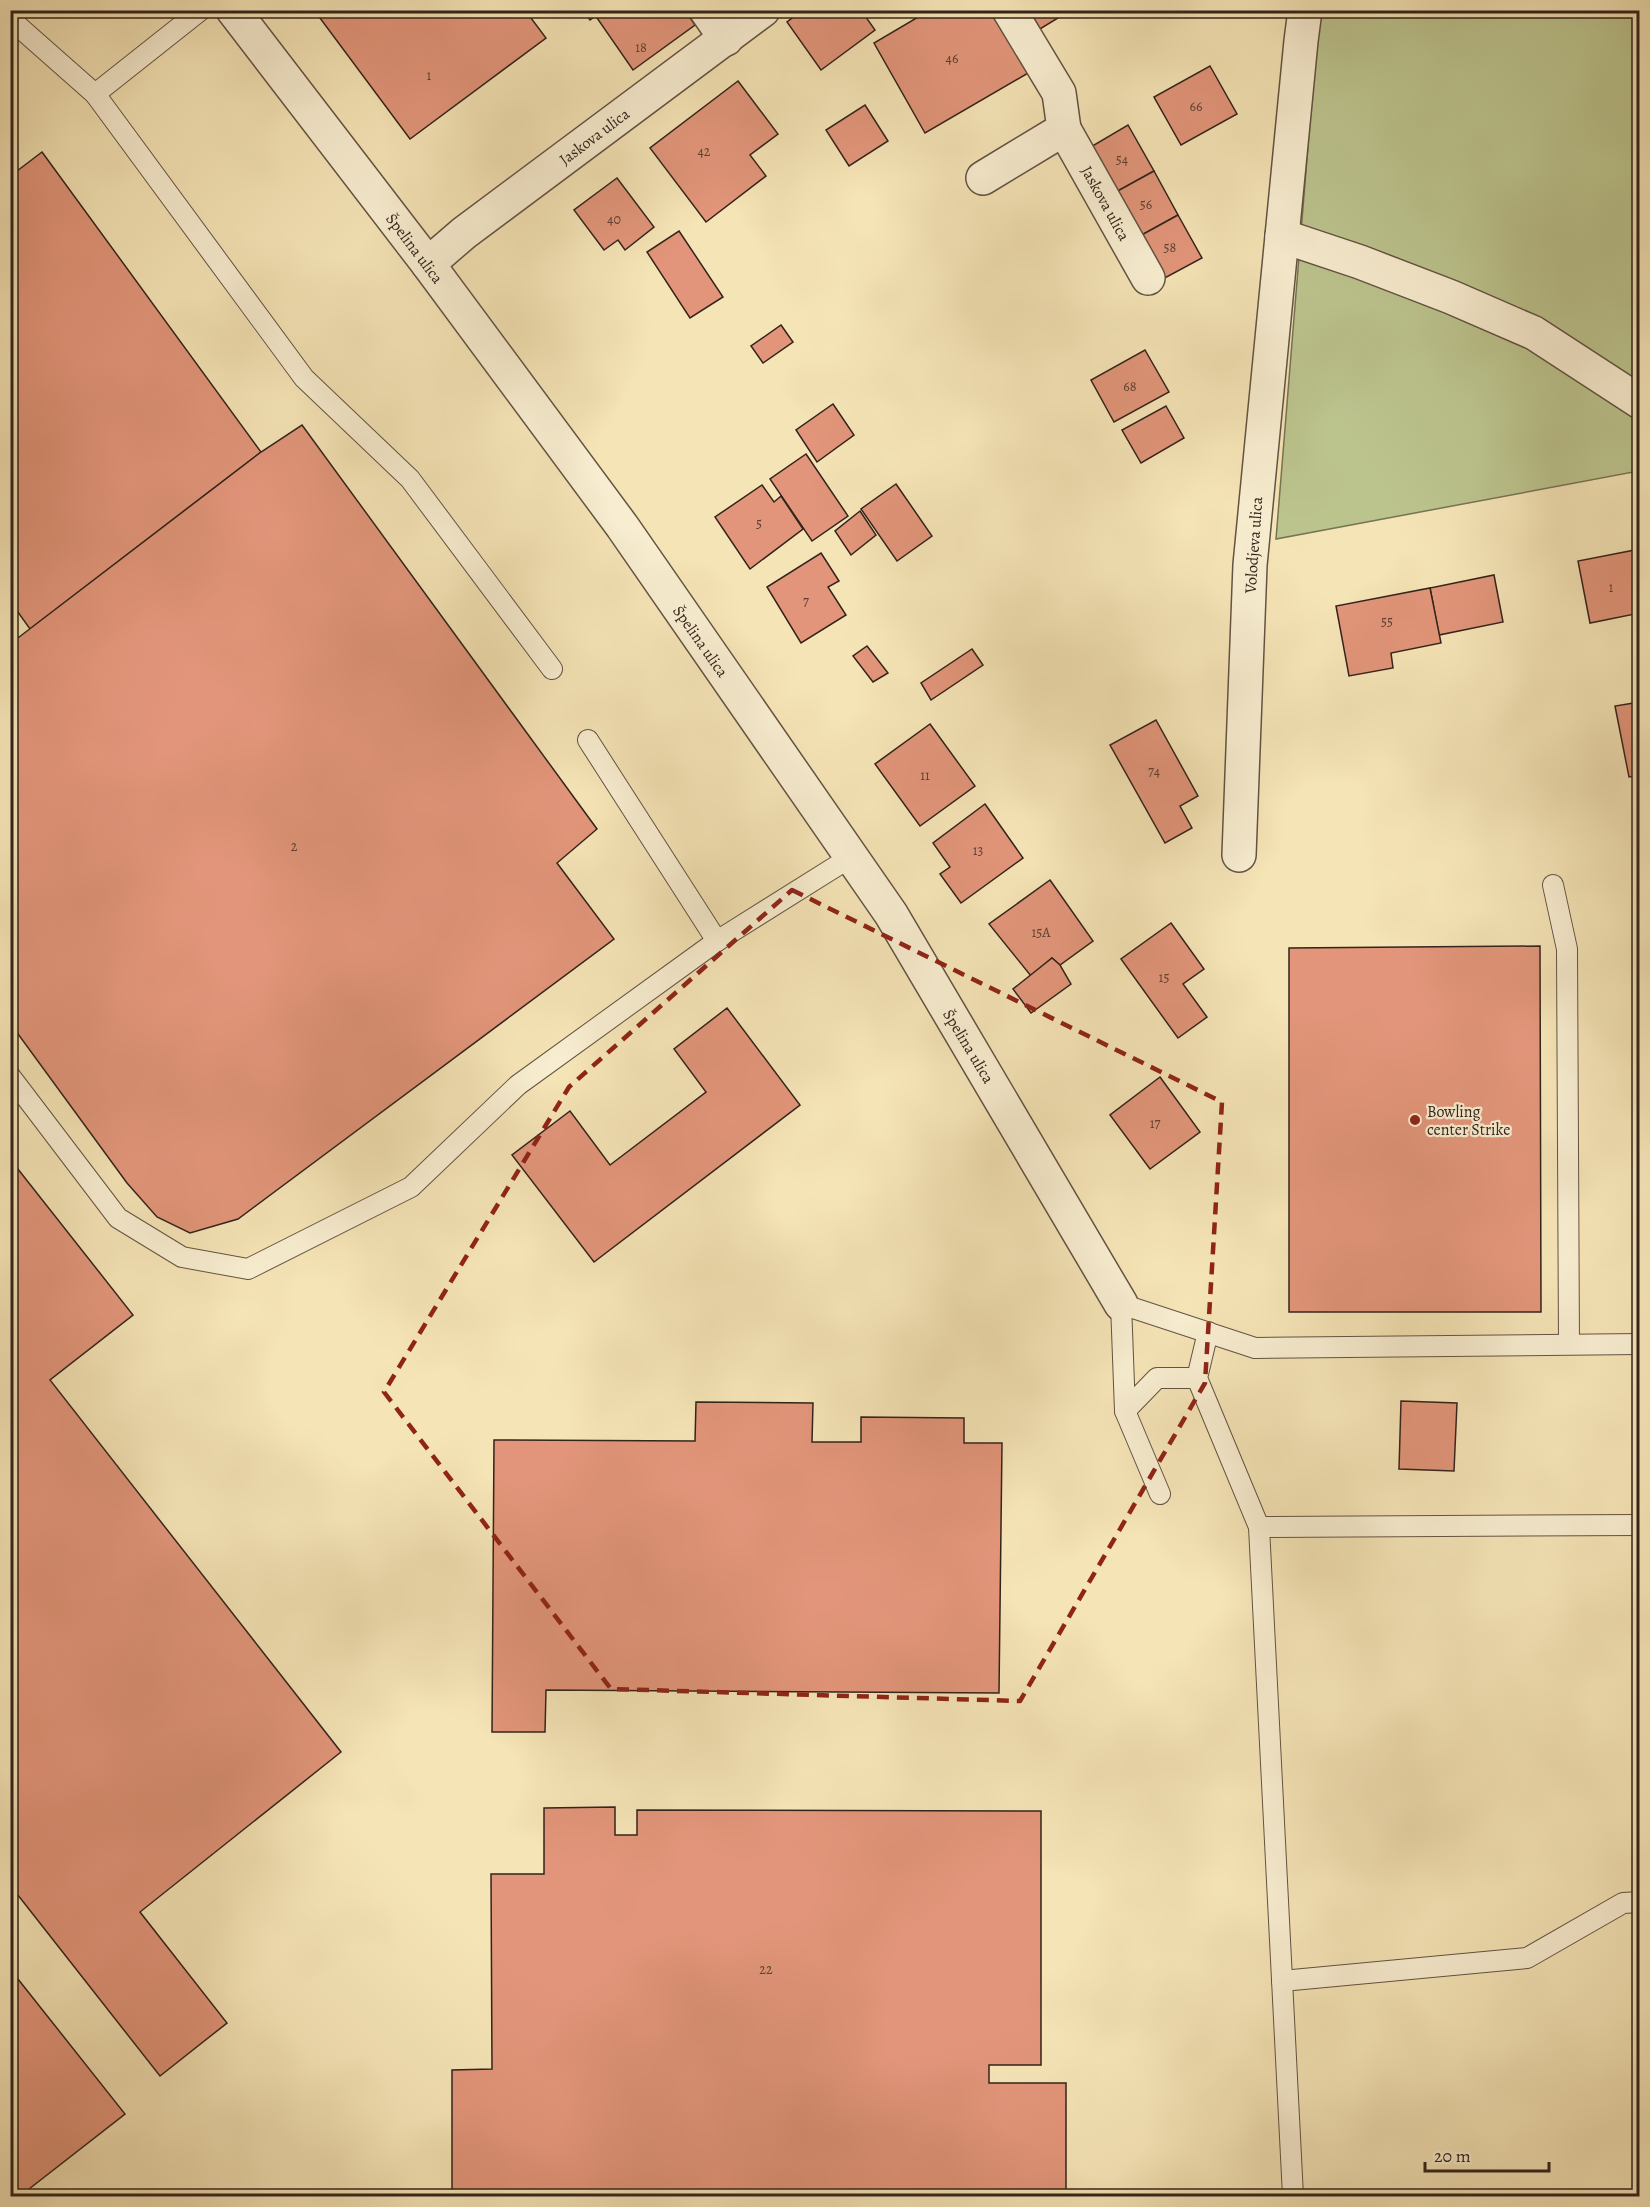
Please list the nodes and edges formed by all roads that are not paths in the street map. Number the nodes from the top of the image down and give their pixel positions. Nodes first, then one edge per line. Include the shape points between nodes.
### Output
1 (201, 10) edge
2 (233, 10) edge
3 (706, 10) edge
4 (763, 10) edge
5 (1010, 10) edge
6 (1305, 10) edge
7 (10, 15) edge
8 (726, 39) junction
9 (95, 94) junction
10 (1064, 129) junction
11 (983, 178) dead end
12 (1282, 236) junction
13 (428, 264) junction
14 (1148, 278) dead end
15 (1640, 402) edge
16 (552, 669) dead end
17 (588, 740) dead end
18 (1239, 855) dead end
19 (851, 857) junction
20 (1552, 885) dead end
21 (717, 941) junction
22 (10, 1076) edge
23 (1120, 1304) junction
24 (1208, 1332) junction
25 (1569, 1344) junction
26 (1640, 1344) edge
27 (1197, 1378) junction
28 (1125, 1411) junction
29 (1160, 1494) dead end
30 (1640, 1525) edge
31 (1259, 1527) junction
32 (1640, 1902) edge
33 (1282, 1981) junction
34 (1293, 2196) edge

1 - 9 lane
2 - 13 street, Špelina ulica
3 - 8 street
4 - 8 street, Jaskova ulica
5 - 10 street, Jaskova ulica via 1059,93
6 - 12 street, Volodjeva ulica
7 - 9 lane
8 - 13 street, Jaskova ulica via 464,233
9 - 16 lane via 304,378 410,479
10 - 11 street
10 - 14 street, Jaskova ulica
12 - 15 street via 1431,289 1534,333
12 - 18 street, Volodjeva ulica via 1250,565
13 - 19 street, Špelina ulica via 622,526
17 - 21 lane
19 - 21 lane
19 - 23 street, Špelina ulica via 891,914
20 - 25 lane via 1567,949
21 - 22 lane via 518,1085 411,1187 248,1269 182,1257 118,1218
23 - 24 lane
23 - 28 lane
24 - 25 lane via 1255,1348
24 - 27 lane
25 - 26 lane
27 - 28 lane via 1157,1378
27 - 31 lane
28 - 29 lane
30 - 31 lane
31 - 33 lane
32 - 33 lane via 1623,1903 1527,1958
33 - 34 lane

